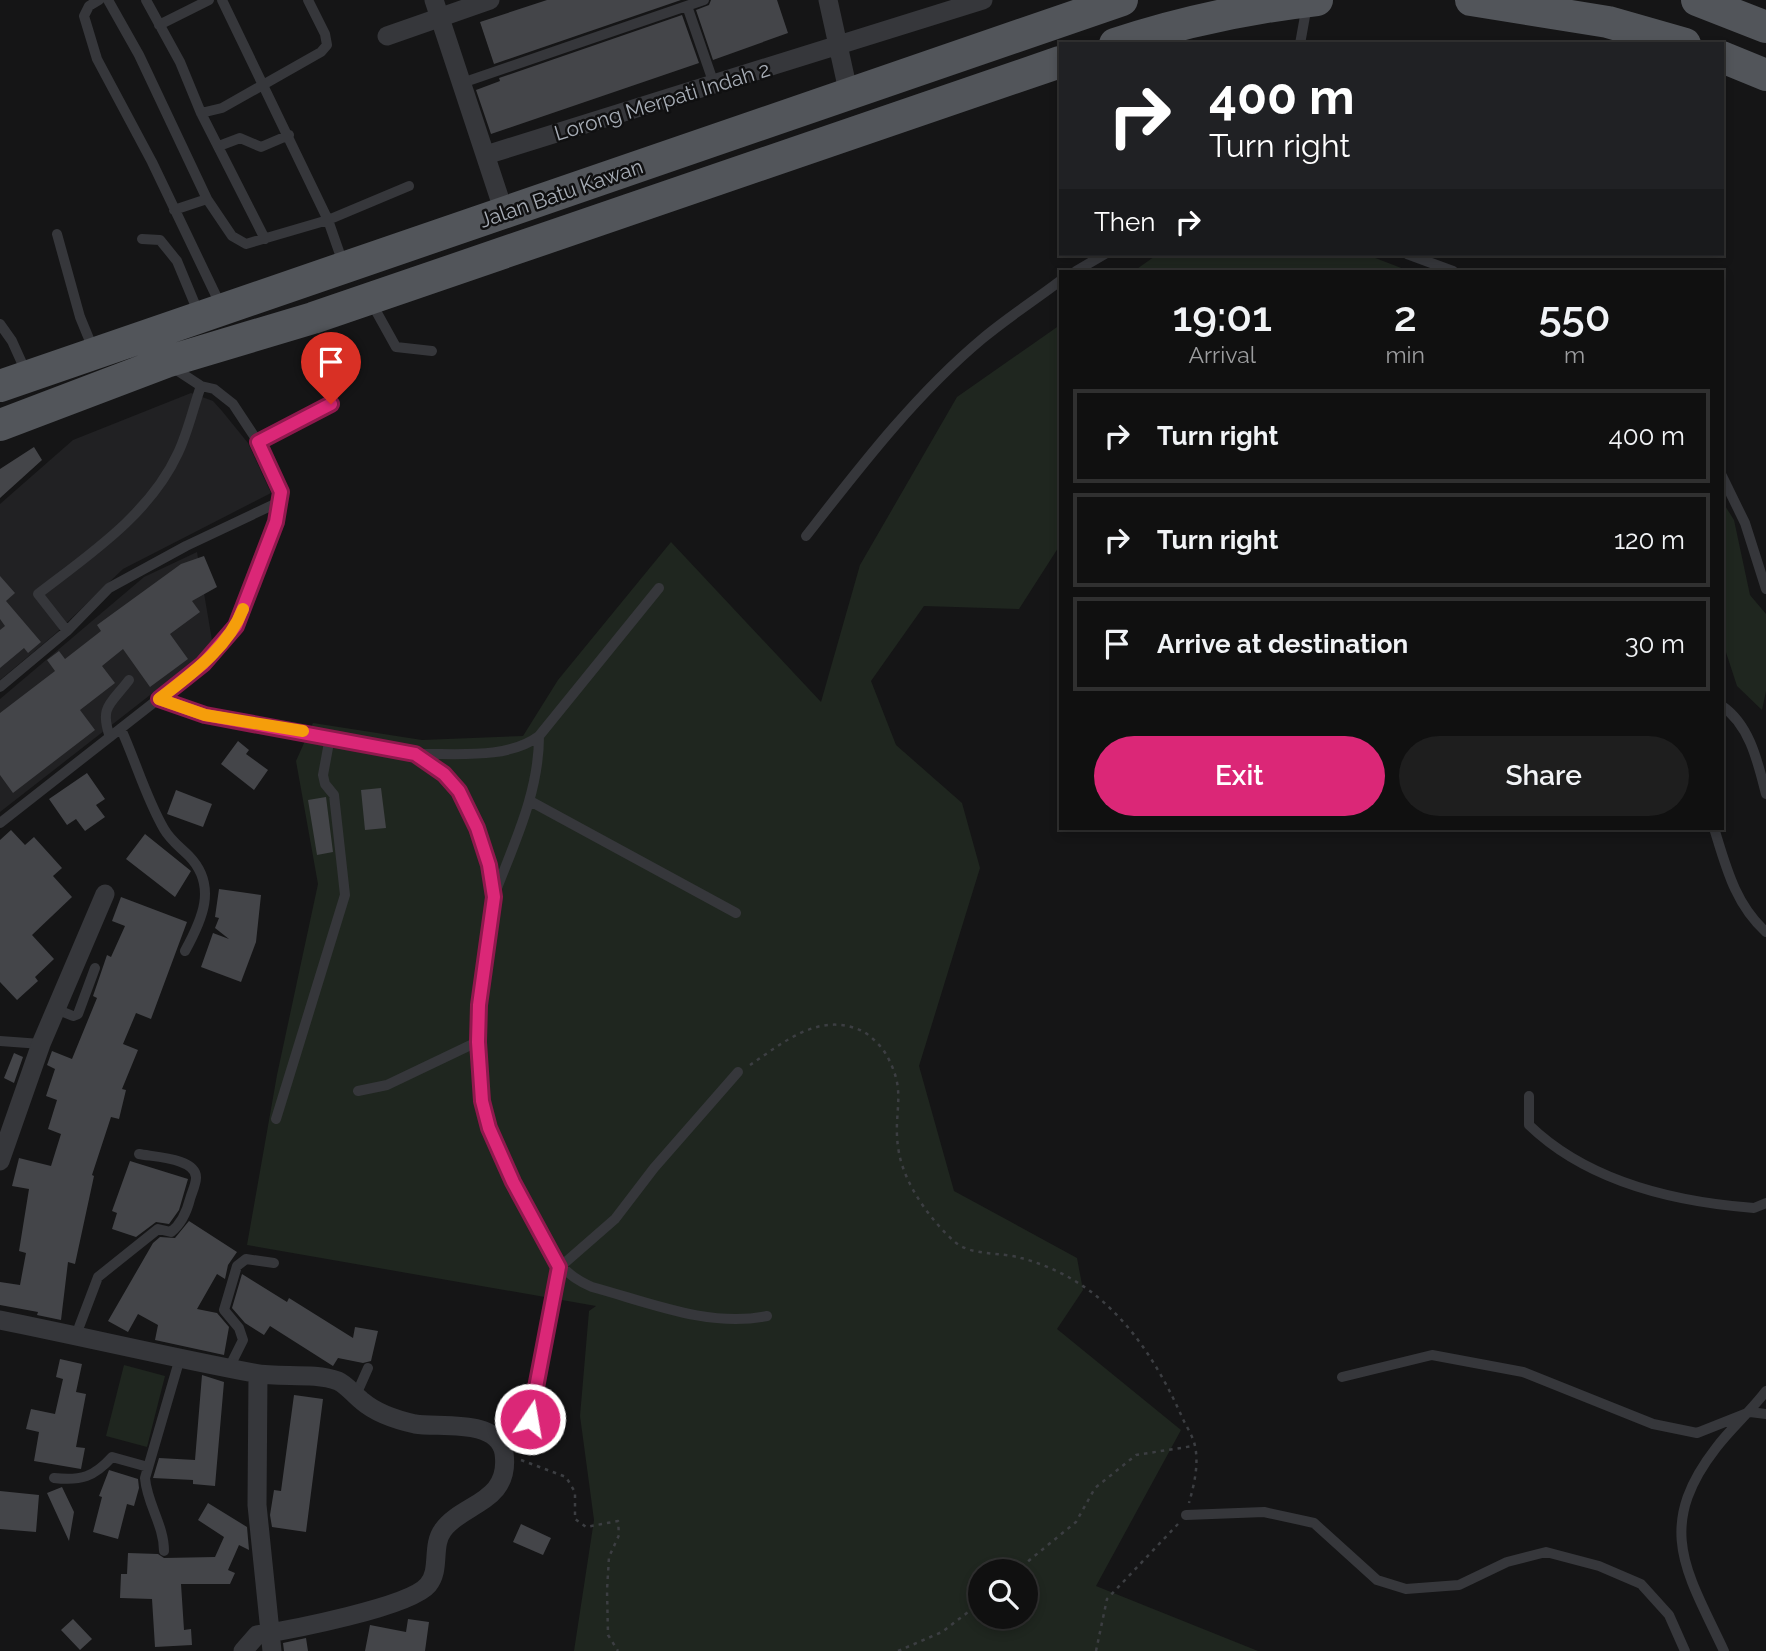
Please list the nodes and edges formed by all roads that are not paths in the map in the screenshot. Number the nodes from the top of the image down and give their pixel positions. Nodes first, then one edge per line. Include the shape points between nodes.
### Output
1 (99, 0) edge
2 (108, 0) edge
3 (146, 0) edge
4 (209, 0) edge
5 (222, 0) edge
6 (308, 0) edge
7 (491, 0) edge
8 (704, 0) edge
9 (828, 0) edge
10 (983, 0) edge
11 (1122, 0) edge
12 (1233, 0) edge
13 (1471, 0) edge
14 (1697, 0) edge
15 (1312, 1) edge
16 (687, 6) junction
17 (437, 9) edge
18 (159, 25) junction
19 (1766, 27) edge
20 (1161, 29) junction
21 (387, 36) dead end
22 (1121, 42) edge
23 (1301, 42) edge
24 (1678, 42) edge
25 (838, 47) junction
26 (1724, 58) edge
27 (1059, 62) edge
28 (1766, 75) edge
29 (462, 83) junction
30 (714, 83) junction
31 (265, 85) junction
32 (849, 95) junction
33 (201, 113) junction
34 (289, 135) junction
35 (219, 146) junction
36 (486, 155) junction
37 (409, 186) dead end
38 (207, 199) junction
39 (174, 210) junction
40 (504, 212) junction
41 (328, 220) junction
42 (57, 234) dead end
43 (142, 239) dead end
44 (265, 239) junction
45 (1102, 256) edge
46 (1412, 256) edge
47 (345, 267) junction
48 (1078, 270) edge
49 (1450, 270) edge
50 (1059, 282) edge
51 (369, 298) junction
52 (212, 314) junction
53 (0, 324) edge
54 (432, 351) dead end
55 (96, 355) junction
56 (166, 362) junction
57 (14, 381) edge
58 (201, 386) junction
59 (331, 404) dead end
60 (0, 425) edge
61 (258, 442) junction
62 (1724, 480) edge
63 (279, 502) junction
64 (806, 536) dead end
65 (659, 588) dead end
66 (1766, 589) edge
67 (67, 631) junction
68 (129, 680) dead end
69 (0, 687) edge
70 (159, 699) junction
71 (1724, 708) edge
72 (121, 729) junction
73 (539, 736) junction
74 (110, 737) junction
75 (330, 737) junction
76 (415, 754) junction
77 (1766, 794) edge
78 (530, 801) junction
79 (0, 823) edge
80 (1715, 830) edge
81 (105, 894) dead end
82 (494, 897) junction
83 (736, 913) dead end
84 (1766, 932) edge
85 (185, 951) dead end
86 (95, 968) dead end
87 (56, 1009) junction
88 (0, 1041) edge
89 (478, 1042) junction
90 (41, 1044) junction
91 (738, 1072) road end
92 (358, 1091) dead end
93 (1529, 1096) dead end
94 (276, 1119) dead end
95 (139, 1154) dead end
96 (0, 1161) edge
97 (1766, 1203) edge
98 (274, 1263) dead end
99 (559, 1267) junction
100 (767, 1316) dead end
101 (0, 1320) edge
102 (76, 1335) junction
103 (180, 1358) junction
104 (229, 1368) junction
105 (368, 1368) dead end
106 (258, 1374) junction
107 (1342, 1377) dead end
108 (1766, 1391) edge
109 (356, 1395) junction
110 (1750, 1412) junction
111 (1766, 1414) edge
112 (503, 1449) junction
113 (148, 1467) junction
114 (54, 1478) dead end
115 (1186, 1515) road end
116 (164, 1552) dead end
117 (271, 1642) edge
118 (243, 1651) edge
119 (1685, 1651) edge
120 (1724, 1651) edge

1 - 39 lane via 84,16 97,59
2 - 38 lane
3 - 18 lane
4 - 18 lane
5 - 31 lane
6 - 31 lane via 327,45
7 - 17 street
8 - 16 lane
9 - 25 street
10 - 25 street, Lorong Merpati Indah 2
11 - 32 main road, Jalan Batu Kawan
12 - 20 main road
13 - 24 main road via 1608,22
14 - 19 main road
15 - 20 main road via 1264,6
15 - 23 lane
16 - 29 lane
16 - 30 lane
17 - 21 street
17 - 29 street
18 - 33 lane
20 - 22 main road
25 - 30 street, Lorong Merpati Indah 2
25 - 32 street
26 - 28 main road
27 - 51 main road, Jalan Batu Kawan
29 - 36 street
30 - 36 street, Lorong Merpati Indah 2
31 - 33 lane via 222,108
31 - 34 lane
32 - 40 main road, Jalan Batu Kawan
33 - 35 lane
34 - 35 lane via 261,147 240,138
34 - 41 lane
35 - 44 lane
36 - 40 street
37 - 41 lane
38 - 39 lane
38 - 44 lane via 232,236 246,244
39 - 52 lane
40 - 47 main road, Jalan Batu Kawan
41 - 44 lane
41 - 47 lane
42 - 55 lane via 80,317
43 - 52 lane via 160,240
45 - 48 lane
46 - 49 lane
47 - 52 main road, Jalan Batu Kawan
50 - 64 lane via 983,338 937,381
51 - 54 lane via 396,347
51 - 56 main road, Jalan Batu Kawan
52 - 55 main road, Jalan Batu Kawan
53 - 57 lane via 12,341
55 - 57 main road, Jalan Batu Kawan
56 - 58 lane
56 - 60 main road, Jalan Batu Kawan
58 - 61 lane via 214,388 233,404
58 - 67 lane via 178,452 144,505 38,594
59 - 61 lane
61 - 63 lane via 277,479
62 - 66 lane via 1745,523
63 - 67 lane via 109,588
63 - 70 lane via 276,522 236,626 203,664
65 - 73 lane
67 - 69 lane
68 - 74 lane via 105,710 103,719
70 - 72 lane
70 - 75 lane via 205,715
71 - 77 lane via 1754,749
72 - 74 lane
72 - 85 lane via 164,830 203,879 203,920
73 - 76 lane via 524,747
73 - 78 lane via 539,763
74 - 79 lane
75 - 76 lane
75 - 94 lane via 323,775 334,795 345,895
76 - 82 lane via 444,774 467,805 489,865
78 - 82 lane
78 - 83 lane
80 - 84 lane via 1725,869 1747,915
81 - 87 street
82 - 89 lane
86 - 87 lane via 78,1014
87 - 90 street
88 - 90 lane
89 - 92 lane via 387,1085
89 - 99 lane via 482,1101 489,1128
90 - 96 street
91 - 99 lane via 615,1219
93 - 97 lane via 1529,1125 1595,1169 1675,1199 1754,1208
95 - 102 lane via 186,1163 194,1169 197,1176 189,1205 171,1232 158,1229 98,1277
98 - 104 lane via 246,1259 237,1266 224,1310 243,1340
99 - 100 lane via 592,1287 708,1317 744,1321
99 - 112 lane via 530,1419
101 - 102 street
102 - 103 street
103 - 104 street
103 - 113 lane
104 - 106 street
105 - 109 lane
106 - 109 street via 333,1380
106 - 117 street via 257,1505
107 - 110 lane via 1432,1355 1523,1372 1653,1424 1697,1433
108 - 110 lane
109 - 112 street via 385,1414 414,1424 485,1430
110 - 111 lane
110 - 120 lane via 1716,1448 1686,1496 1680,1541 1693,1590
112 - 117 street via 501,1475 492,1494 447,1524 439,1535 430,1584 417,1595
113 - 114 lane via 112,1457 91,1477
113 - 116 lane via 146,1488 163,1530
115 - 119 lane via 1264,1512 1314,1523 1377,1580 1406,1589 1459,1585 1507,1562 1546,1552 1600,1566 1641,1584 1669,1615
117 - 118 street via 257,1635

